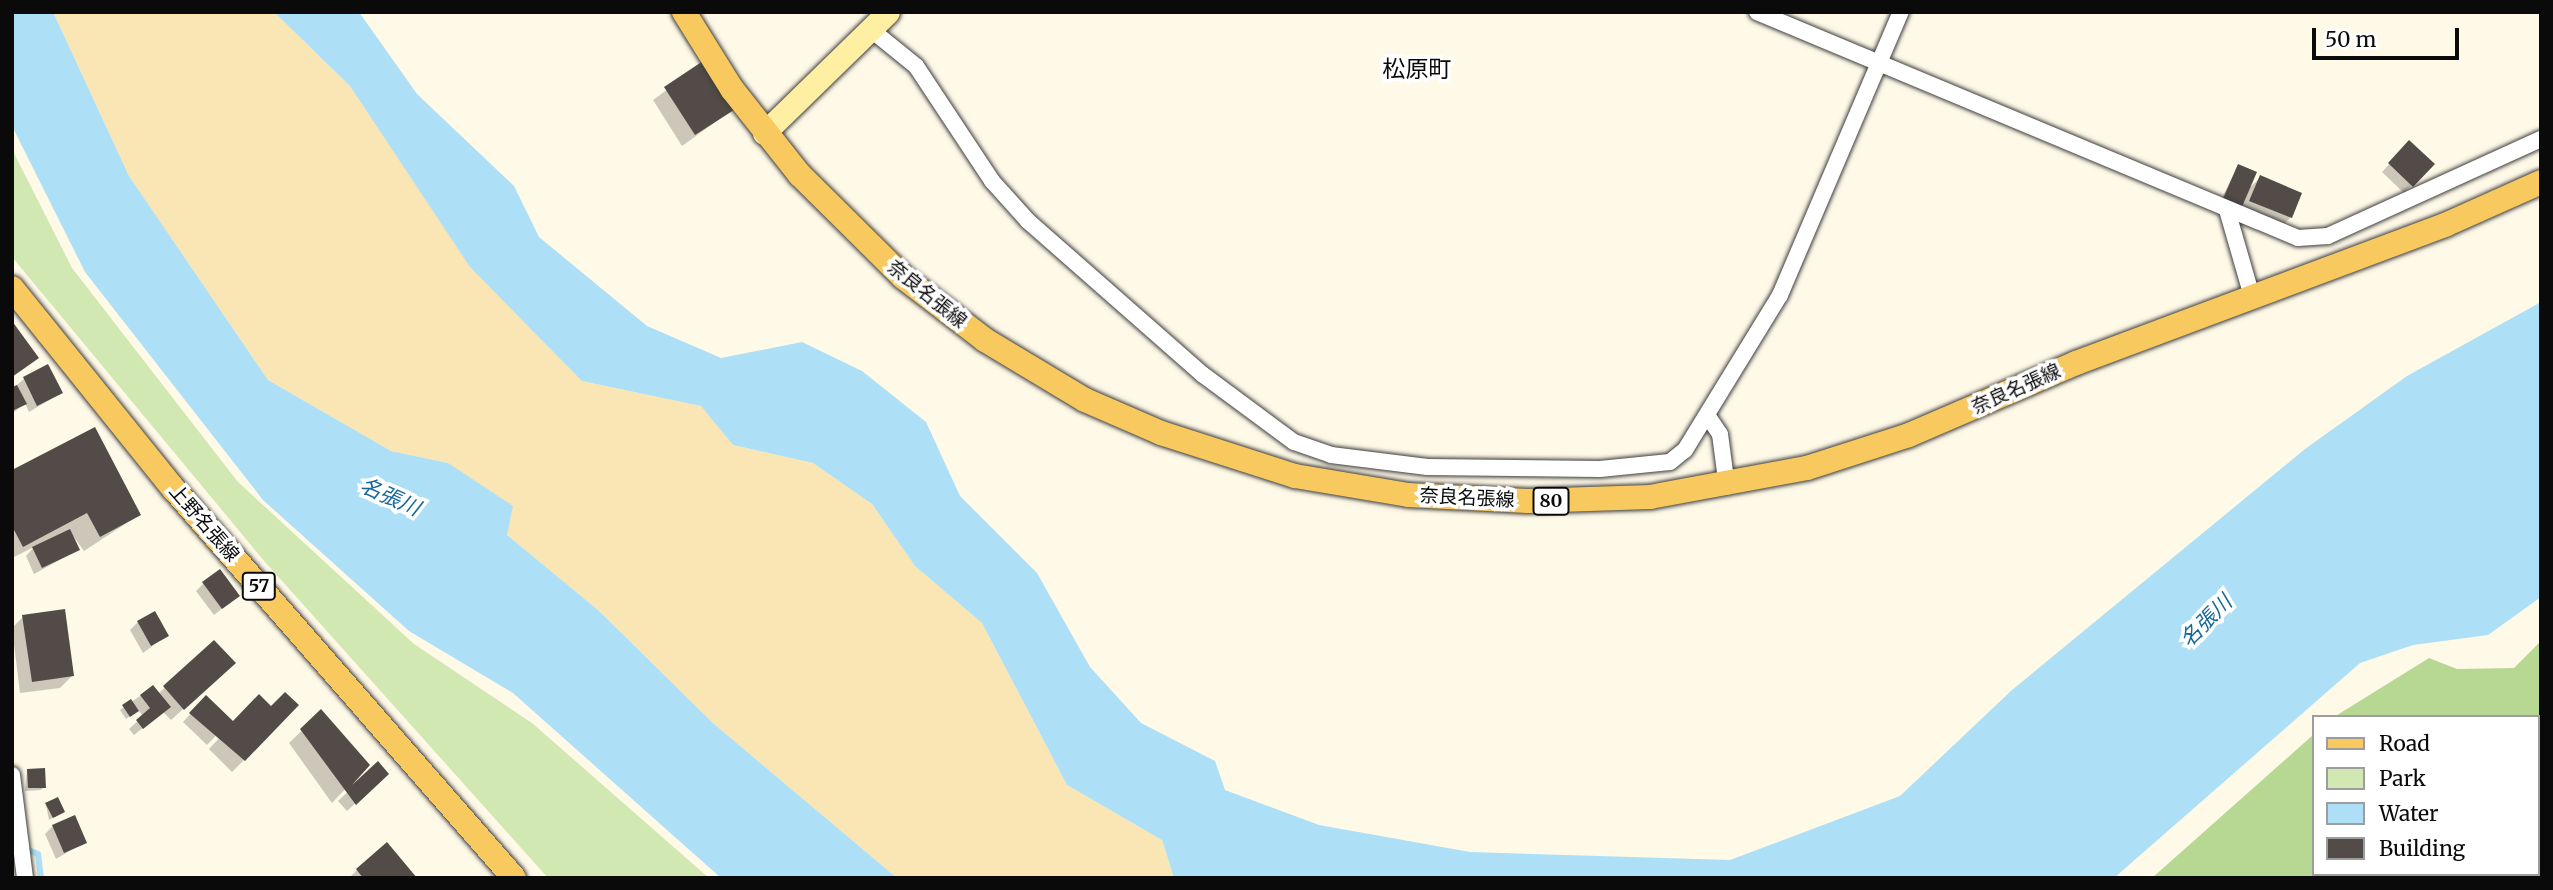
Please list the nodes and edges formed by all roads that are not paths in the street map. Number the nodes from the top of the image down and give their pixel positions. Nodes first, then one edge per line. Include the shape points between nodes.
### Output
1 (684, 12) edge
2 (888, 12) edge
3 (1757, 12) edge
4 (1901, 12) edge
5 (874, 32) junction
6 (1880, 64) junction
7 (764, 133) junction
8 (2541, 139) edge
9 (2541, 182) edge
10 (2227, 210) junction
11 (12, 288) edge
12 (2251, 293) junction
13 (1707, 415) junction
14 (1727, 487) junction
15 (12, 775) edge
16 (25, 878) edge
17 (514, 878) edge

1 - 7 main road, 奈良名張線 / 80
2 - 5 street
3 - 6 street
4 - 6 street
5 - 7 street
5 - 13 street via 916,66 992,181 1028,221 1202,374 1314,451 1427,467 1600,469 1670,462
6 - 10 street
6 - 13 street via 1780,295
7 - 14 main road, 奈良名張線 / 80 via 867,243 985,340 1085,400 1161,433 1295,475 1408,495 1588,500
8 - 10 street via 2328,236 2298,238
9 - 12 main road, 奈良名張線 / 80 via 2445,225
10 - 12 street
11 - 17 main road, 上野名張線 / 57 via 173,488
12 - 14 main road, 奈良名張線 / 80 via 1909,435
13 - 14 street via 1720,433
15 - 16 street

